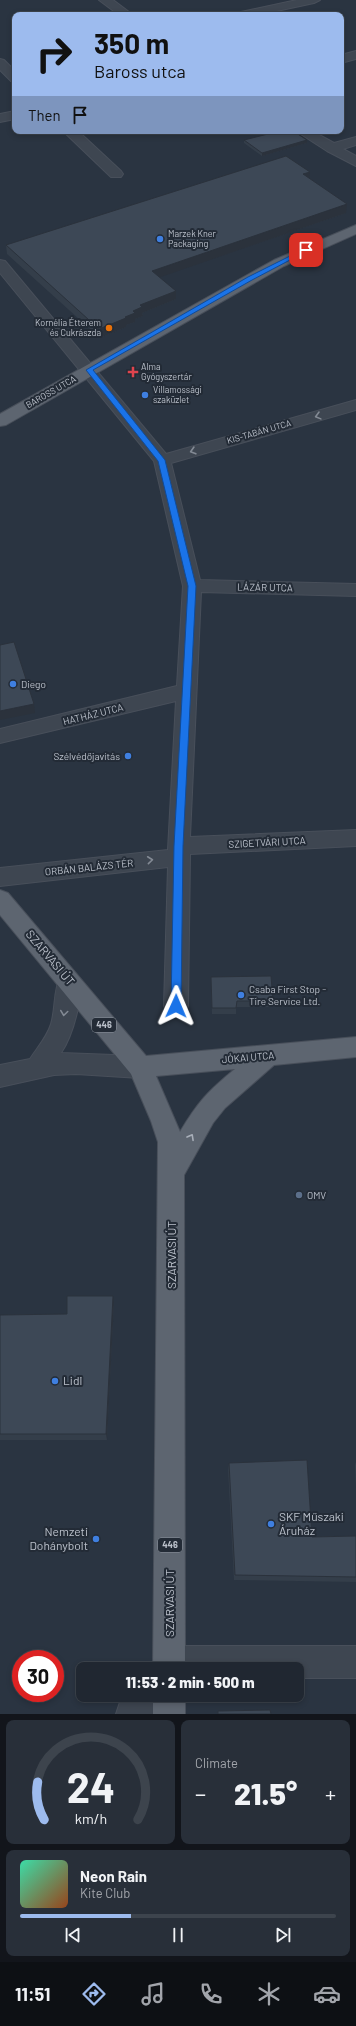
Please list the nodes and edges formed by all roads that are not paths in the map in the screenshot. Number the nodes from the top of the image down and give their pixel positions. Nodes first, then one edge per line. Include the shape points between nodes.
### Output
1 (105, 0) edge
2 (314, 0) edge
3 (123, 12) edge
4 (255, 12) edge
5 (356, 55) edge
6 (344, 58) edge
7 (0, 63) edge
8 (12, 75) edge
9 (12, 116) edge
10 (0, 118) edge
11 (73, 134) edge
12 (308, 134) edge
13 (356, 142) edge
14 (332, 148) junction
15 (356, 162) edge
16 (116, 174) dead end
17 (356, 229) edge
18 (0, 264) edge
19 (89, 370) junction
20 (356, 405) edge
21 (0, 421) edge
22 (162, 460) junction
23 (192, 586) junction
24 (350, 588) edge
25 (187, 691) junction
26 (0, 736) edge
27 (356, 838) edge
28 (178, 852) junction
29 (0, 877) edge
30 (0, 899) edge
31 (69, 982) junction
32 (176, 1006) dead end
33 (356, 1047) edge
34 (267, 1056) junction
35 (38, 1067) junction
36 (140, 1067) junction
37 (0, 1076) edge
38 (172, 1171) junction
39 (169, 1662) edge
40 (356, 1662) edge
41 (304, 1663) edge
42 (169, 1705) edge
43 (132, 1714) edge

1 - 3 street
2 - 4 street
5 - 6 street
7 - 8 street
9 - 10 street
11 - 16 street
12 - 14 street
13 - 14 street
14 - 15 street
17 - 19 main road, BAROSS UTCA via 279,263
18 - 19 street
19 - 21 main road, BAROSS UTCA
19 - 22 street
20 -> 22 street, KIS-TABÁN UTCA
22 - 23 street
23 - 24 street, LÁZÁR UTCA
23 - 25 street
25 - 26 street, HATHÁZ UTCA
25 - 28 street
27 - 28 street, SZIGETVÁRI UTCA
29 -> 28 street, ORBÁN BALÁZS TÉR
28 - 32 street
30 - 31 main road, SZARVASI ÚT / 446
31 -> 35 street via 63,1024
31 - 36 main road, SZARVASI ÚT / 446
33 - 34 main road, JÓKAI UTCA
34 - 36 main road, JÓKAI UTCA
38 -> 34 main road via 204,1115 216,1100
35 - 36 street via 76,1063
35 - 37 street
36 - 38 main road, SZARVASI ÚT / 446 via 169,1135
38 - 39 main road, SZARVASI ÚT / 446
40 - 41 street
42 - 43 street

